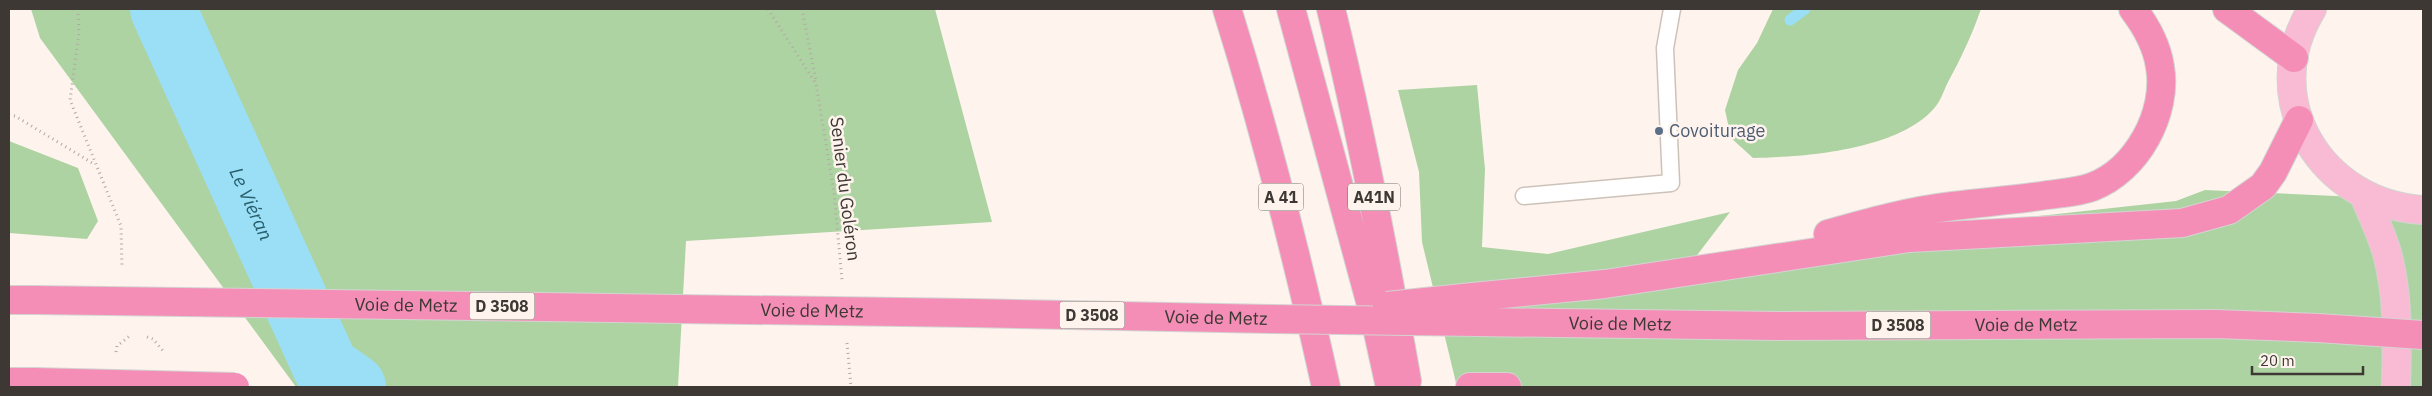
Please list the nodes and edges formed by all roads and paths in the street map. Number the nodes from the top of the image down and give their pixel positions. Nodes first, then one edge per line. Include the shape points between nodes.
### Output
1 (78, 9) edge
2 (768, 9) edge
3 (802, 9) edge
4 (1227, 9) edge
5 (1291, 9) edge
6 (1332, 9) edge
7 (1672, 9) edge
8 (2133, 9) edge
9 (2227, 9) edge
10 (2312, 9) edge
11 (2294, 58) junction
12 (816, 84) junction
13 (9, 115) edge
14 (2299, 120) junction
15 (95, 165) junction
16 (2364, 195) junction
17 (1524, 196) dead end
18 (2423, 210) edge
19 (122, 270) dead end
20 (1685, 272) junction
21 (843, 290) dead end
22 (21, 300) edge
23 (1475, 309) junction
24 (2423, 335) edge
25 (847, 338) dead end
26 (21, 382) edge
27 (237, 387) edge
28 (851, 387) edge
29 (1326, 387) edge
30 (1390, 387) edge
31 (1408, 387) edge
32 (1470, 387) edge
33 (1493, 387) edge
34 (1507, 387) edge
35 (2396, 387) edge

1 - 15 path via 79,33 70,100
2 - 12 path, Senier du Goléron
3 - 12 path
4 - 29 highway, A 41 via 1251,84 1294,246
5 - 30 highway via 1374,314
6 - 31 highway, A41N via 1384,248
7 - 17 lane via 1665,48 1671,183
8 - 20 highway via 2149,34 2160,66 2158,109 2135,154 2108,178 2079,190 1899,214
9 - 11 highway
10 - 11 main road via 2303,26
11 - 14 main road via 2292,89
12 - 21 path, Senier du Goléron via 834,192
13 - 15 path
14 - 16 main road via 2324,164
14 - 20 highway via 2263,186 2229,210 2201,218 2144,226 1908,238
15 - 19 path via 121,226
16 - 18 main road via 2394,206
16 - 35 main road via 2387,252 2392,278 2397,318
20 - 23 highway
22 - 23 highway, Voie de Metz / D 3508, bridge via 1272,319
23 - 24 highway, Voie de Metz / D 3508, bridge via 1781,326 2216,324
25 - 28 path
26 - 27 highway, bridge
32 - 33 highway
33 - 34 highway

